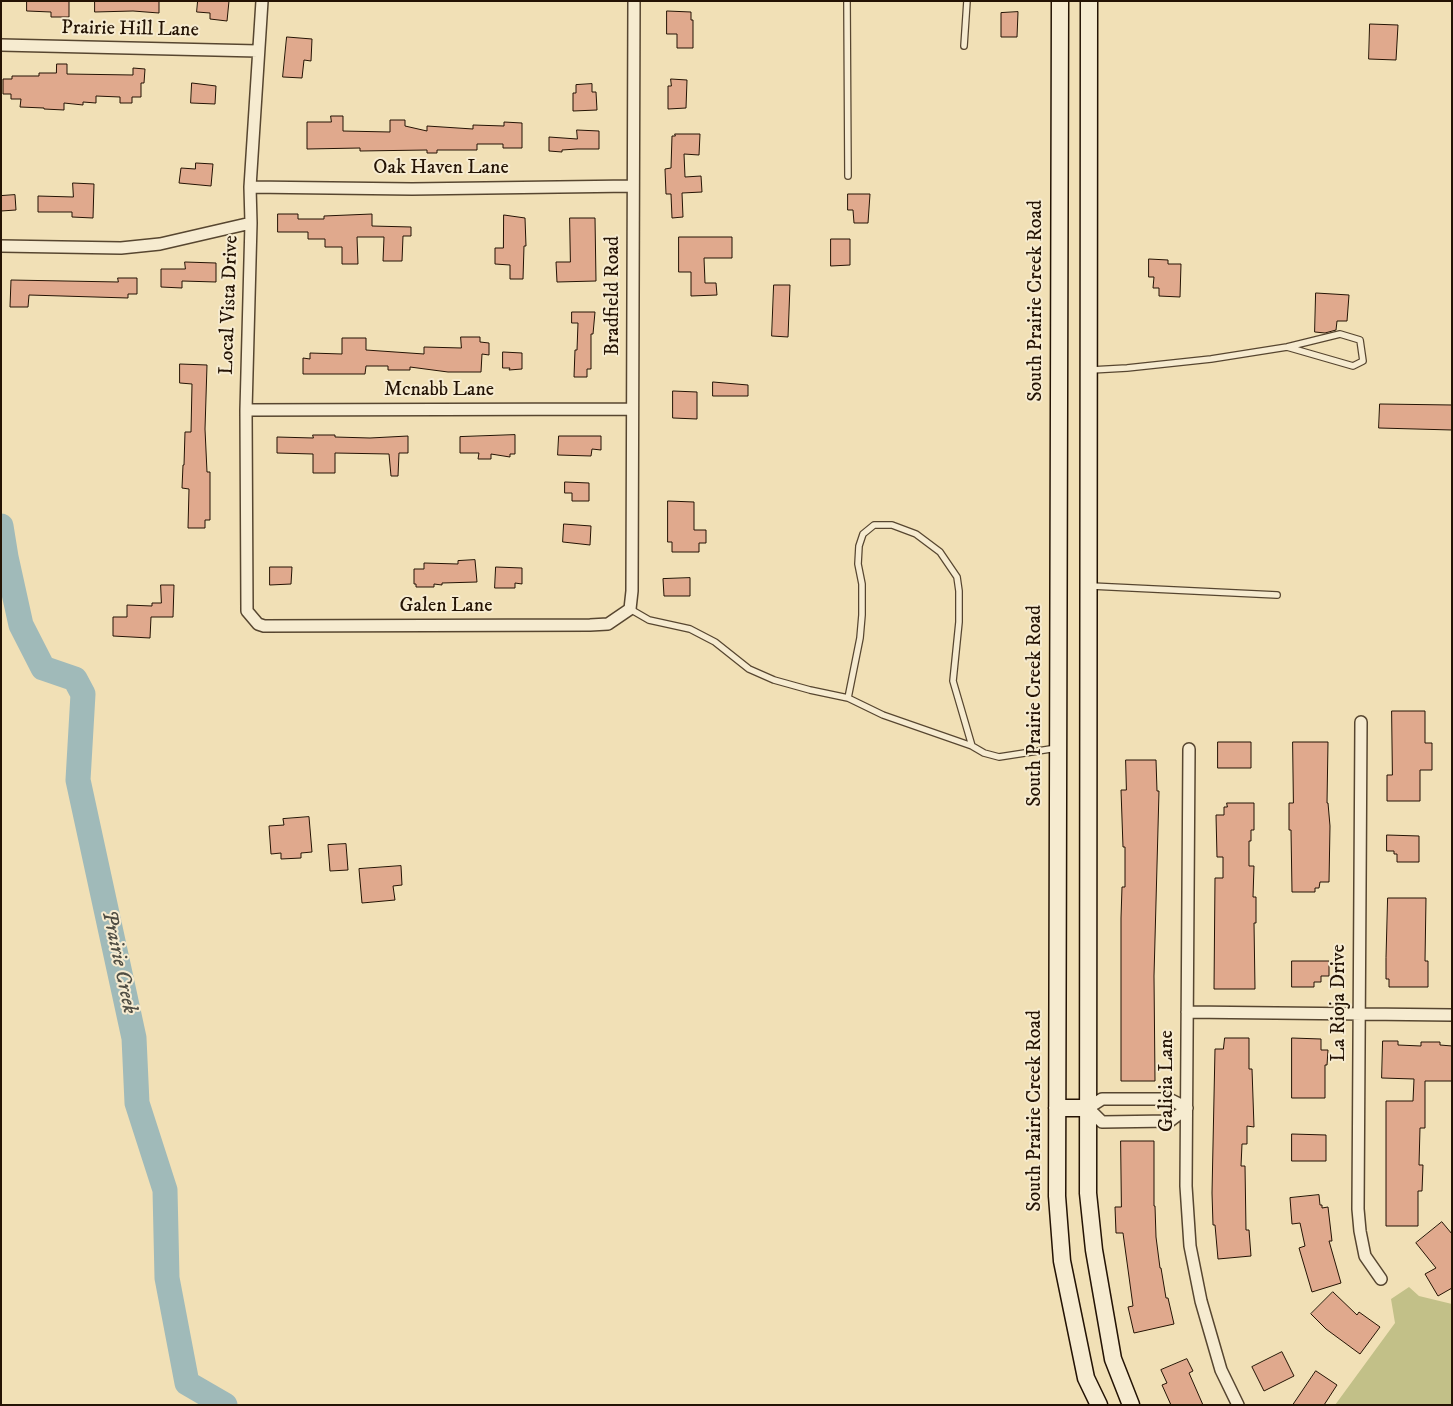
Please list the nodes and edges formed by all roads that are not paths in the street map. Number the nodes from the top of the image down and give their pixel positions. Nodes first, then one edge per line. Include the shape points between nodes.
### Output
1 (262, 1) edge
2 (634, 1) edge
3 (847, 1) edge
4 (967, 1) edge
5 (1060, 1) edge
6 (1089, 1) edge
7 (1, 45) edge
8 (964, 46) dead end
9 (258, 51) junction
10 (848, 176) dead end
11 (632, 186) junction
12 (250, 187) junction
13 (251, 224) junction
14 (1, 246) edge
15 (1287, 347) junction
16 (1089, 370) junction
17 (632, 409) junction
18 (246, 410) junction
19 (1089, 586) junction
20 (1277, 595) dead end
21 (630, 609) junction
22 (247, 611) joint
23 (848, 698) junction
24 (1361, 722) dead end
25 (972, 746) junction
26 (1058, 748) junction
27 (1188, 749) dead end
28 (1187, 1012) junction
29 (1359, 1014) junction
30 (1452, 1015) edge
31 (1057, 1108) junction
32 (1088, 1108) junction
33 (1187, 1108) junction
34 (1381, 1279) dead end
35 (1100, 1405) edge
36 (1131, 1405) edge
37 (1238, 1405) edge

1 - 9 street, Local Vista Drive
2 - 11 street, Bradfield Road
3 - 10 lane
4 - 8 lane
5 - 26 main road, South Prairie Creek Road
6 - 16 main road
7 - 9 street, Prairie Hill Lane
9 - 12 street, Local Vista Drive
11 - 12 street, Oak Haven Lane
11 - 17 street, Bradfield Road
12 - 13 street, Local Vista Drive
13 - 14 street via 160,244 121,248
13 - 18 street, Local Vista Drive
15 - 15 lane via 1340,334 1360,340 1363,361 1353,366
15 - 16 lane via 1211,359
16 - 19 main road
17 - 18 street, Mcnabb Lane
17 - 21 street, Bradfield Road
18 - 22 street, Local Vista Drive
19 - 20 lane
19 - 32 main road
21 - 22 street, Galen Lane via 608,624 570,625 264,626
21 - 23 lane via 649,620 690,629 715,642 748,669 774,680
23 - 25 lane via 883,715
23 - 25 lane via 862,614 859,546 863,534 874,525 892,525 916,534 940,552 956,576 960,591 953,681
24 - 29 street, La Rioja Drive
25 - 26 lane via 1000,757
26 - 31 main road, South Prairie Creek Road
27 - 28 street, Galicia Lane
28 - 29 street
28 - 33 street, Galicia Lane
29 - 30 street
29 - 34 street, La Rioja Drive via 1358,1209 1365,1256
31 - 32 main road
31 - 35 main road, South Prairie Creek Road via 1057,1196 1062,1261 1086,1378
32 - 33 street via 1102,1099 1169,1099
32 - 33 street via 1102,1122 1170,1121
32 - 36 main road via 1088,1193 1094,1250 1113,1359
33 - 37 street, Galicia Lane via 1186,1186 1190,1246 1201,1301 1221,1370

